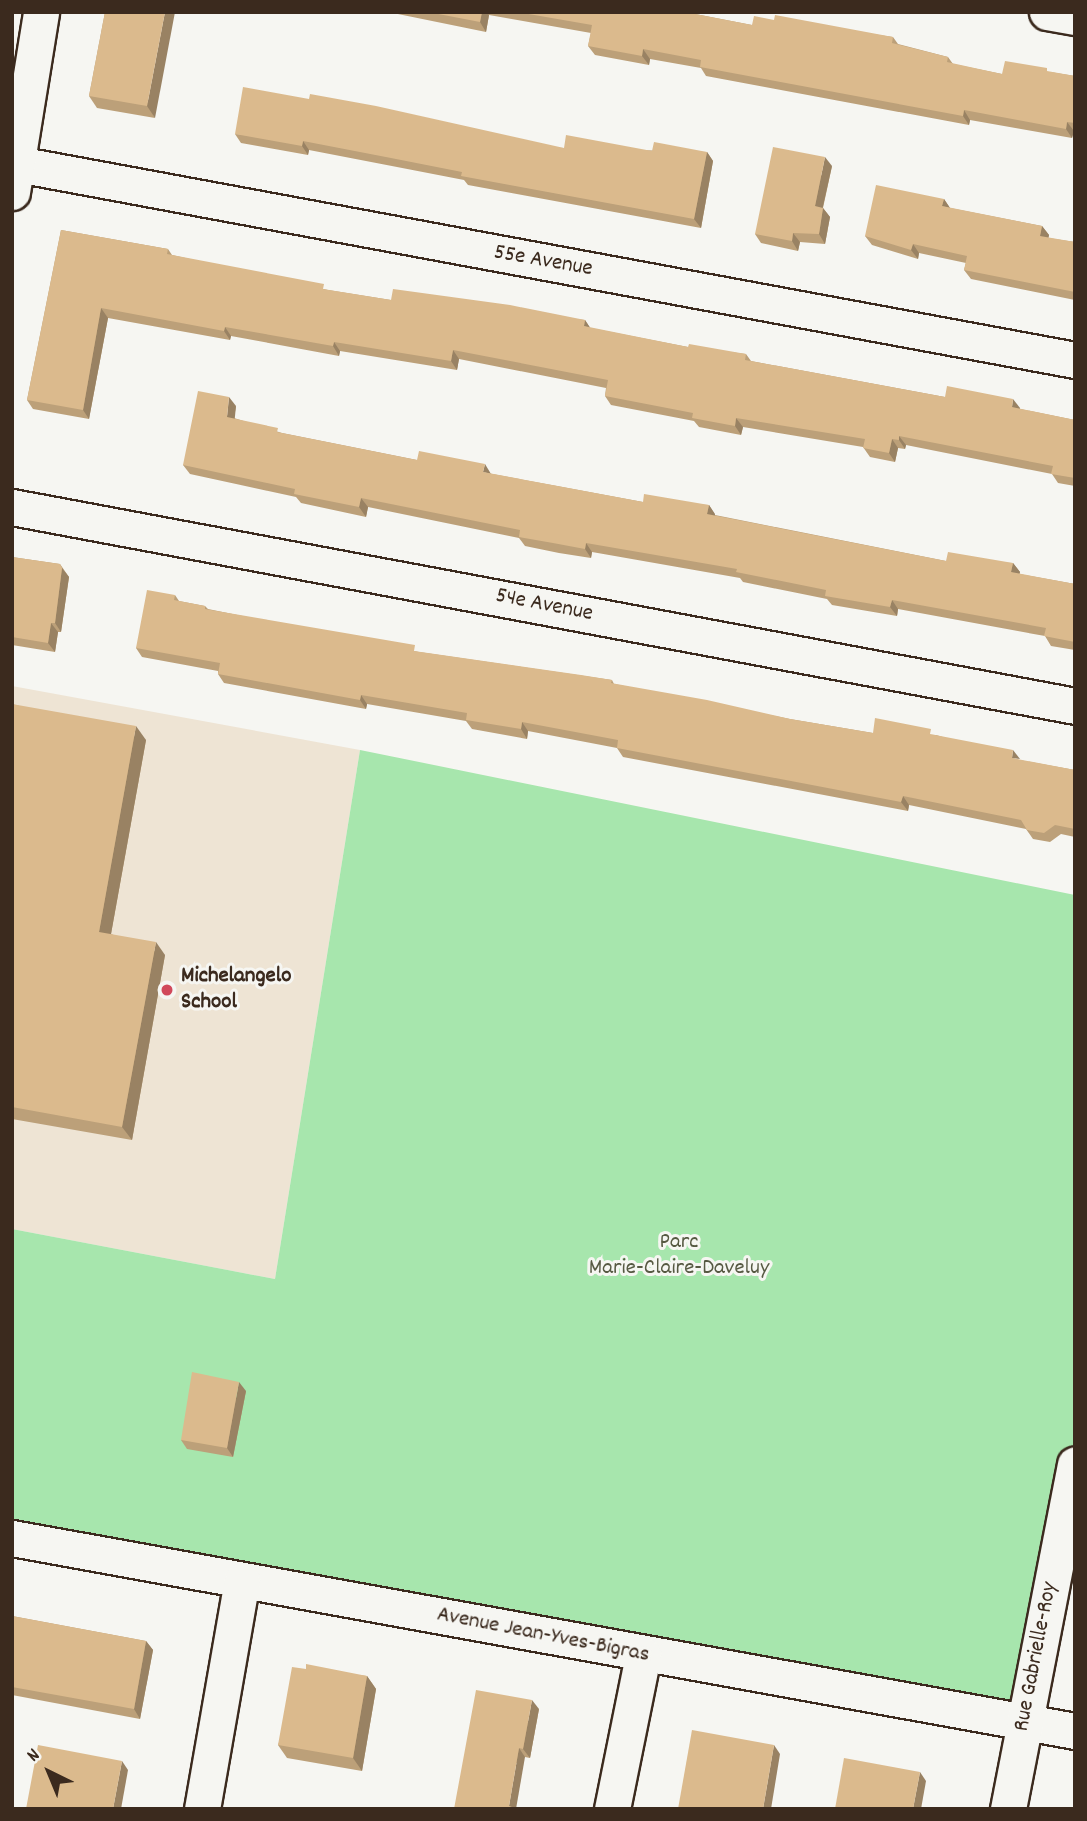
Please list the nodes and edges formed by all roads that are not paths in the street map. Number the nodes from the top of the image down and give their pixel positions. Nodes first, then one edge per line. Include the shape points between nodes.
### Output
1 (41, 12) edge
2 (1047, 12) edge
3 (1075, 18) edge
4 (14, 173) edge
5 (1075, 360) edge
6 (12, 507) edge
7 (1075, 706) edge
8 (1075, 1464) edge
9 (12, 1538) edge
10 (242, 1580) junction
11 (643, 1655) junction
12 (1024, 1722) junction
13 (1075, 1731) edge
14 (202, 1809) edge
15 (612, 1809) edge
16 (1008, 1809) edge

1 - 4 street
2 - 3 street
4 - 5 street, 55e Avenue
6 - 7 street, 54e Avenue
8 - 12 street, Rue Gabrielle-Roy
9 - 10 street, Avenue Jean-Yves-Bigras
10 - 11 street, Avenue Jean-Yves-Bigras
10 - 14 street
11 - 12 street, Avenue Jean-Yves-Bigras
11 - 15 street
12 - 13 street, Avenue Jean-Yves-Bigras
12 - 16 street, Rue Gabrielle-Roy

